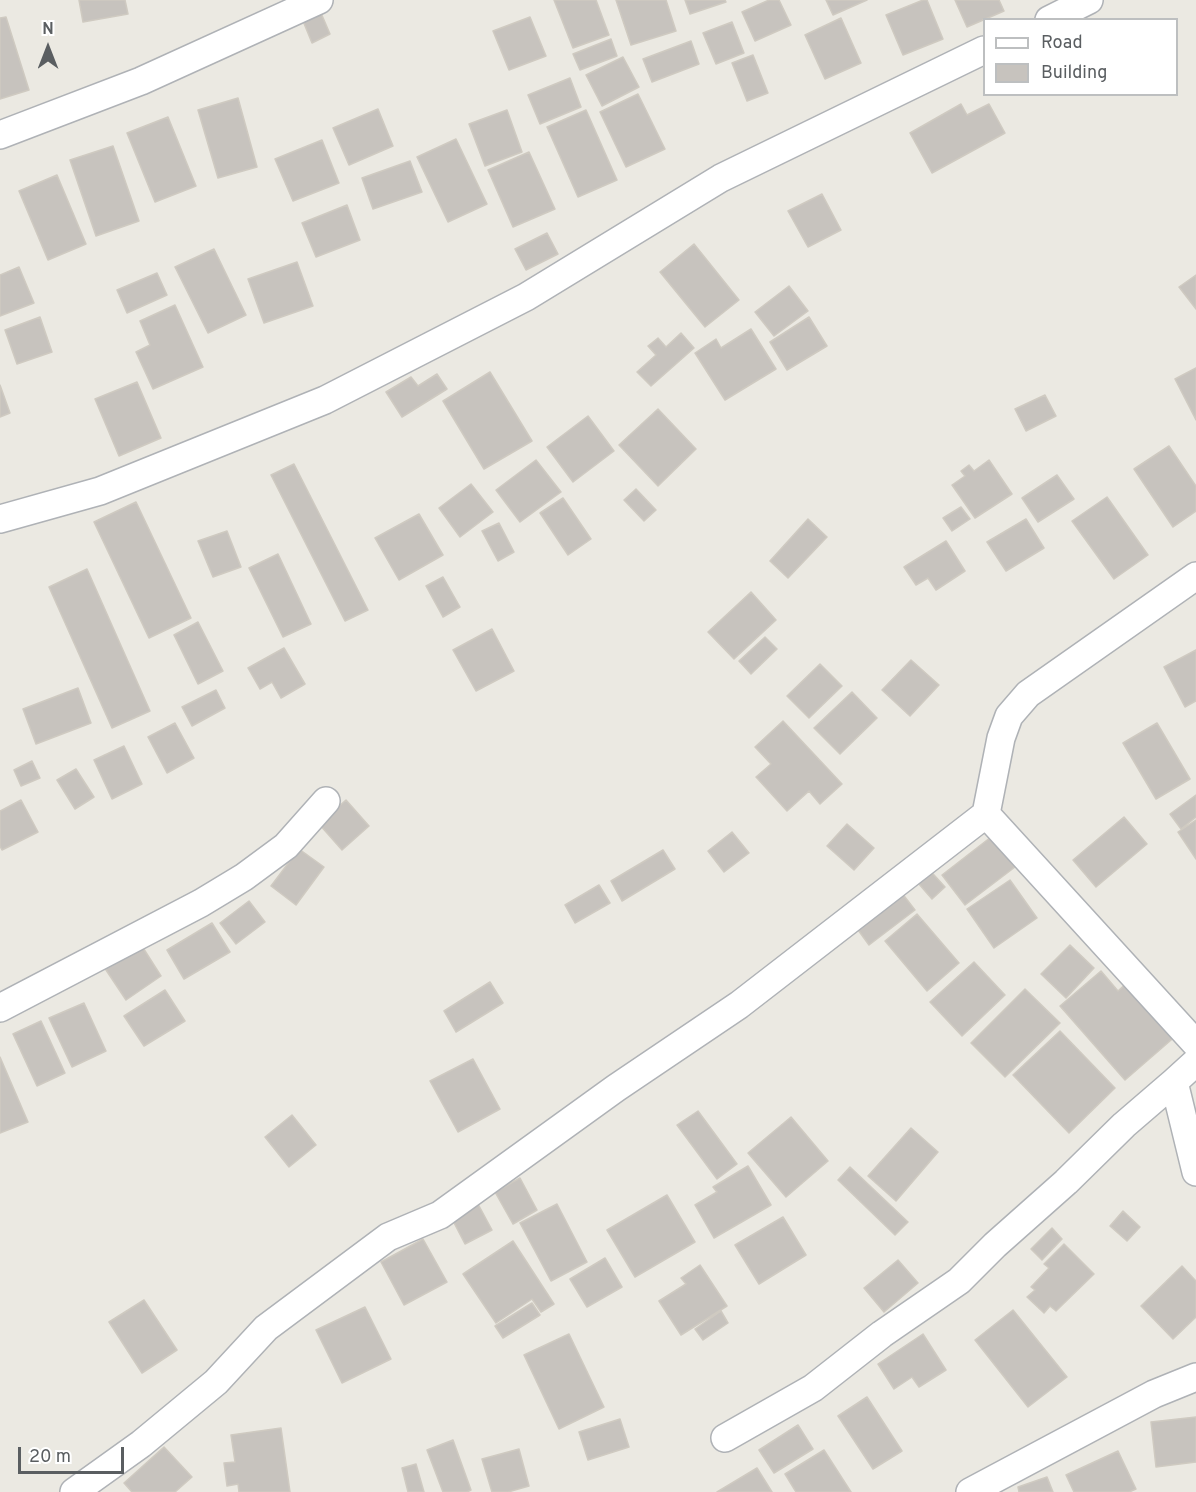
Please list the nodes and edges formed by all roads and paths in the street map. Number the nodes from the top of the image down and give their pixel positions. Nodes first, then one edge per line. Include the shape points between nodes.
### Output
1 (319, 0) edge
2 (1089, 0) edge
3 (1053, 18) edge
4 (983, 51) edge
5 (0, 135) edge
6 (0, 519) edge
7 (1196, 576) edge
8 (326, 801) dead end
9 (986, 814) junction
10 (0, 1008) edge
11 (1196, 1044) edge
12 (1196, 1062) edge
13 (1174, 1082) junction
14 (1196, 1172) edge
15 (1196, 1377) edge
16 (725, 1438) dead end
17 (74, 1492) edge
18 (970, 1492) edge

1 - 5 street via 141,81
2 - 3 street
4 - 6 street via 721,178 526,297 325,400 100,491
7 - 9 street via 1028,694 1009,716 1001,738
8 - 10 street via 286,846 244,878
9 - 11 street
9 - 17 street via 739,1005 440,1215 388,1237 266,1328 216,1382 141,1444
12 - 13 street
13 - 14 street
13 - 16 street via 958,1281 813,1388
15 - 18 street via 1154,1394

